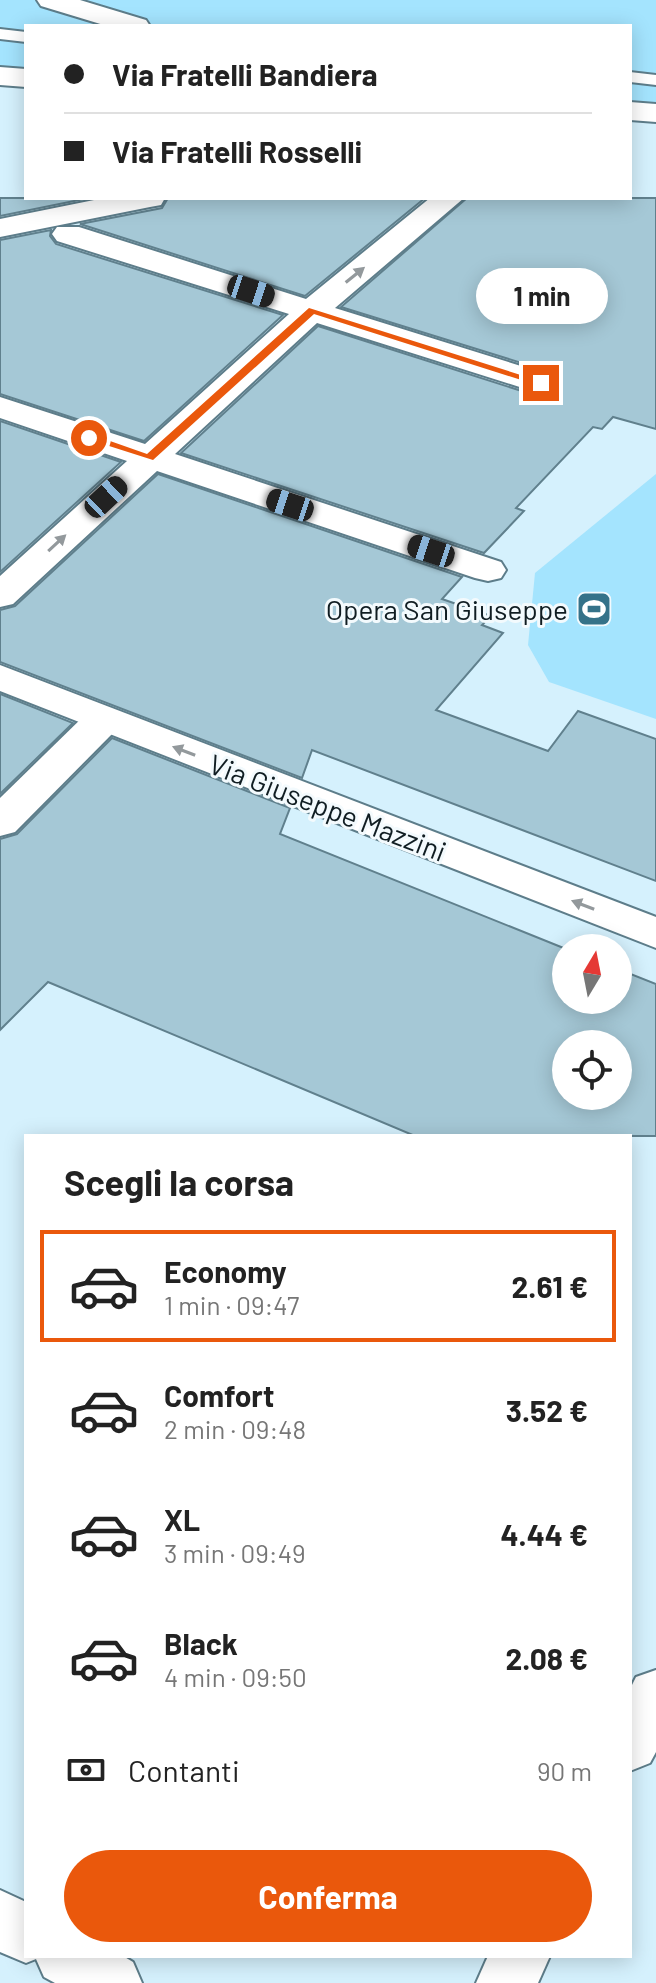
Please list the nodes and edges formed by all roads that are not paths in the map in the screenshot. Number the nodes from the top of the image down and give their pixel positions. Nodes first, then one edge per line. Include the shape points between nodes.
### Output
1 (51, 0) edge
2 (129, 24) edge
3 (0, 34) edge
4 (24, 37) edge
5 (0, 76) edge
6 (632, 77) edge
7 (24, 78) edge
8 (656, 80) edge
9 (632, 111) edge
10 (656, 113) edge
11 (65, 200) edge
12 (140, 200) edge
13 (447, 200) edge
14 (0, 213) edge
15 (0, 228) edge
16 (68, 234) dead end
17 (312, 310) junction
18 (541, 383) dead end
19 (0, 407) edge
20 (149, 458) junction
21 (488, 570) dead end
22 (0, 596) edge
23 (0, 677) edge
24 (103, 720) junction
25 (0, 822) edge
26 (656, 933) edge
27 (656, 1695) edge
28 (632, 1741) edge
29 (0, 1919) edge
30 (24, 1933) edge
31 (68, 1958) edge
32 (519, 1958) edge
33 (112, 1983) edge
34 (506, 1983) edge

1 - 2 street
3 - 4 lane
5 - 7 street
6 - 8 lane
9 - 10 street
11 - 14 street
12 - 15 street
17 -> 13 street
16 - 17 street
17 - 18 street
17 - 20 street
19 - 20 street
20 - 21 street
22 -> 20 street
23 - 24 street, Via Giuseppe Mazzini
24 - 25 street
26 -> 24 street, Via Giuseppe Mazzini
27 - 28 street
29 - 30 street
31 - 33 street
32 - 34 street

